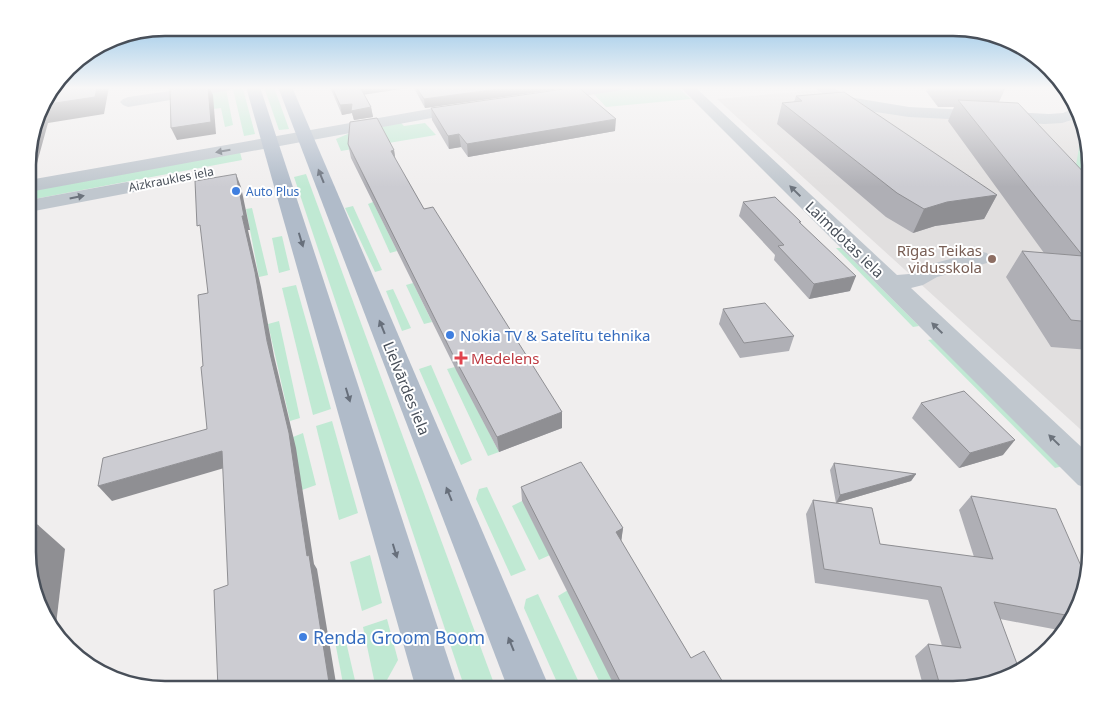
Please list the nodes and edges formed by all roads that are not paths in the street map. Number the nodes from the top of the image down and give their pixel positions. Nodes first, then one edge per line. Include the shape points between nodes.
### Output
1 (264, 120) edge
2 (299, 120) edge
3 (395, 120) edge
4 (722, 120) edge
5 (305, 136) junction
6 (274, 151) junction
7 (214, 171) dead end
8 (146, 184) dead end
9 (36, 185) edge
10 (36, 205) edge
11 (979, 258) dead end
12 (891, 283) junction
13 (1081, 466) edge
14 (434, 681) edge
15 (526, 681) edge

1 - 6 main road
2 - 5 main road, Lielvārdes iela
3 - 5 street
12 -> 4 street, Laimdotas iela
5 - 6 street, Aizkraukles iela via 294,148
15 -> 5 main road, Lielvārdes iela
6 - 7 street, Aizkraukles iela
6 -> 9 street, Aizkraukles iela
6 -> 14 main road
10 -> 8 street, Aizkraukles iela
11 - 12 street via 929,272 915,280
13 -> 12 street, Laimdotas iela

